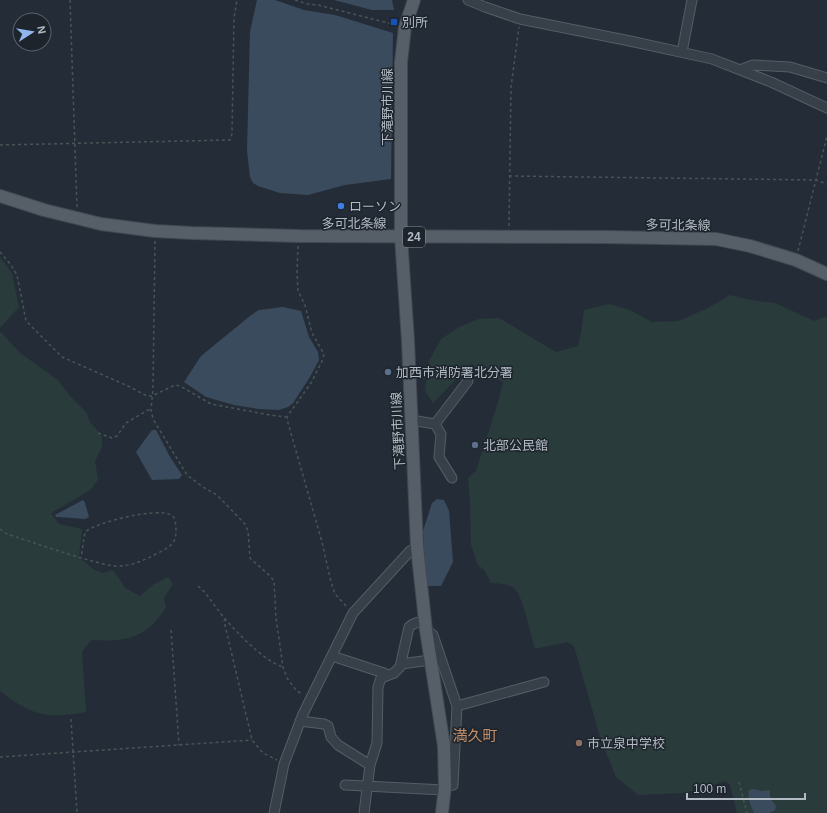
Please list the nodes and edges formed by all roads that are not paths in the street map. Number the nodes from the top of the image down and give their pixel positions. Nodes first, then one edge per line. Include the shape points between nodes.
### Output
1 (414, 0) edge
2 (468, 0) edge
3 (692, 0) edge
4 (682, 52) junction
5 (740, 70) junction
6 (827, 78) edge
7 (827, 108) edge
8 (0, 196) edge
9 (401, 237) junction
10 (827, 274) edge
11 (468, 381) dead end
12 (411, 420) junction
13 (435, 424) junction
14 (452, 478) dead end
15 (417, 547) junction
16 (426, 625) junction
17 (332, 656) junction
18 (430, 660) junction
19 (401, 664) junction
20 (385, 676) junction
21 (544, 682) dead end
22 (457, 706) junction
23 (300, 721) junction
24 (370, 765) junction
25 (345, 785) dead end
26 (367, 787) junction
27 (444, 788) junction
28 (274, 813) edge
29 (364, 813) edge
30 (442, 813) edge

1 - 9 main road, 下滝野市川線 via 405,27 401,62
2 - 4 street via 520,19
3 - 4 street
4 - 5 street via 712,59
5 - 6 street via 752,65 790,67
5 - 7 street
8 - 9 main road, 多可北条線 / 24 via 77,219 155,231 192,234
9 - 10 main road, 多可北条線 / 24 via 716,239 796,260
9 - 12 main road, 下滝野市川線
11 - 13 street
12 - 13 street
12 - 15 main road, 下滝野市川線
13 - 14 street via 441,434 438,457
15 - 16 main road, 下滝野市川線
15 - 17 street via 410,550 353,613
16 - 18 main road, 下滝野市川線
16 - 19 street via 412,624 409,627
16 - 22 street via 433,635
17 - 20 street via 384,673
17 - 23 street
18 - 19 street
18 - 27 main road, 下滝野市川線 via 444,746
19 - 20 street via 394,673
20 - 24 street via 381,678 378,687 377,743
21 - 22 street
22 - 27 street via 453,785
23 - 24 street via 328,726 331,737 338,744
23 - 28 street via 284,764
24 - 26 street
25 - 26 street
26 - 27 street
26 - 29 street
27 - 30 main road, 下滝野市川線

